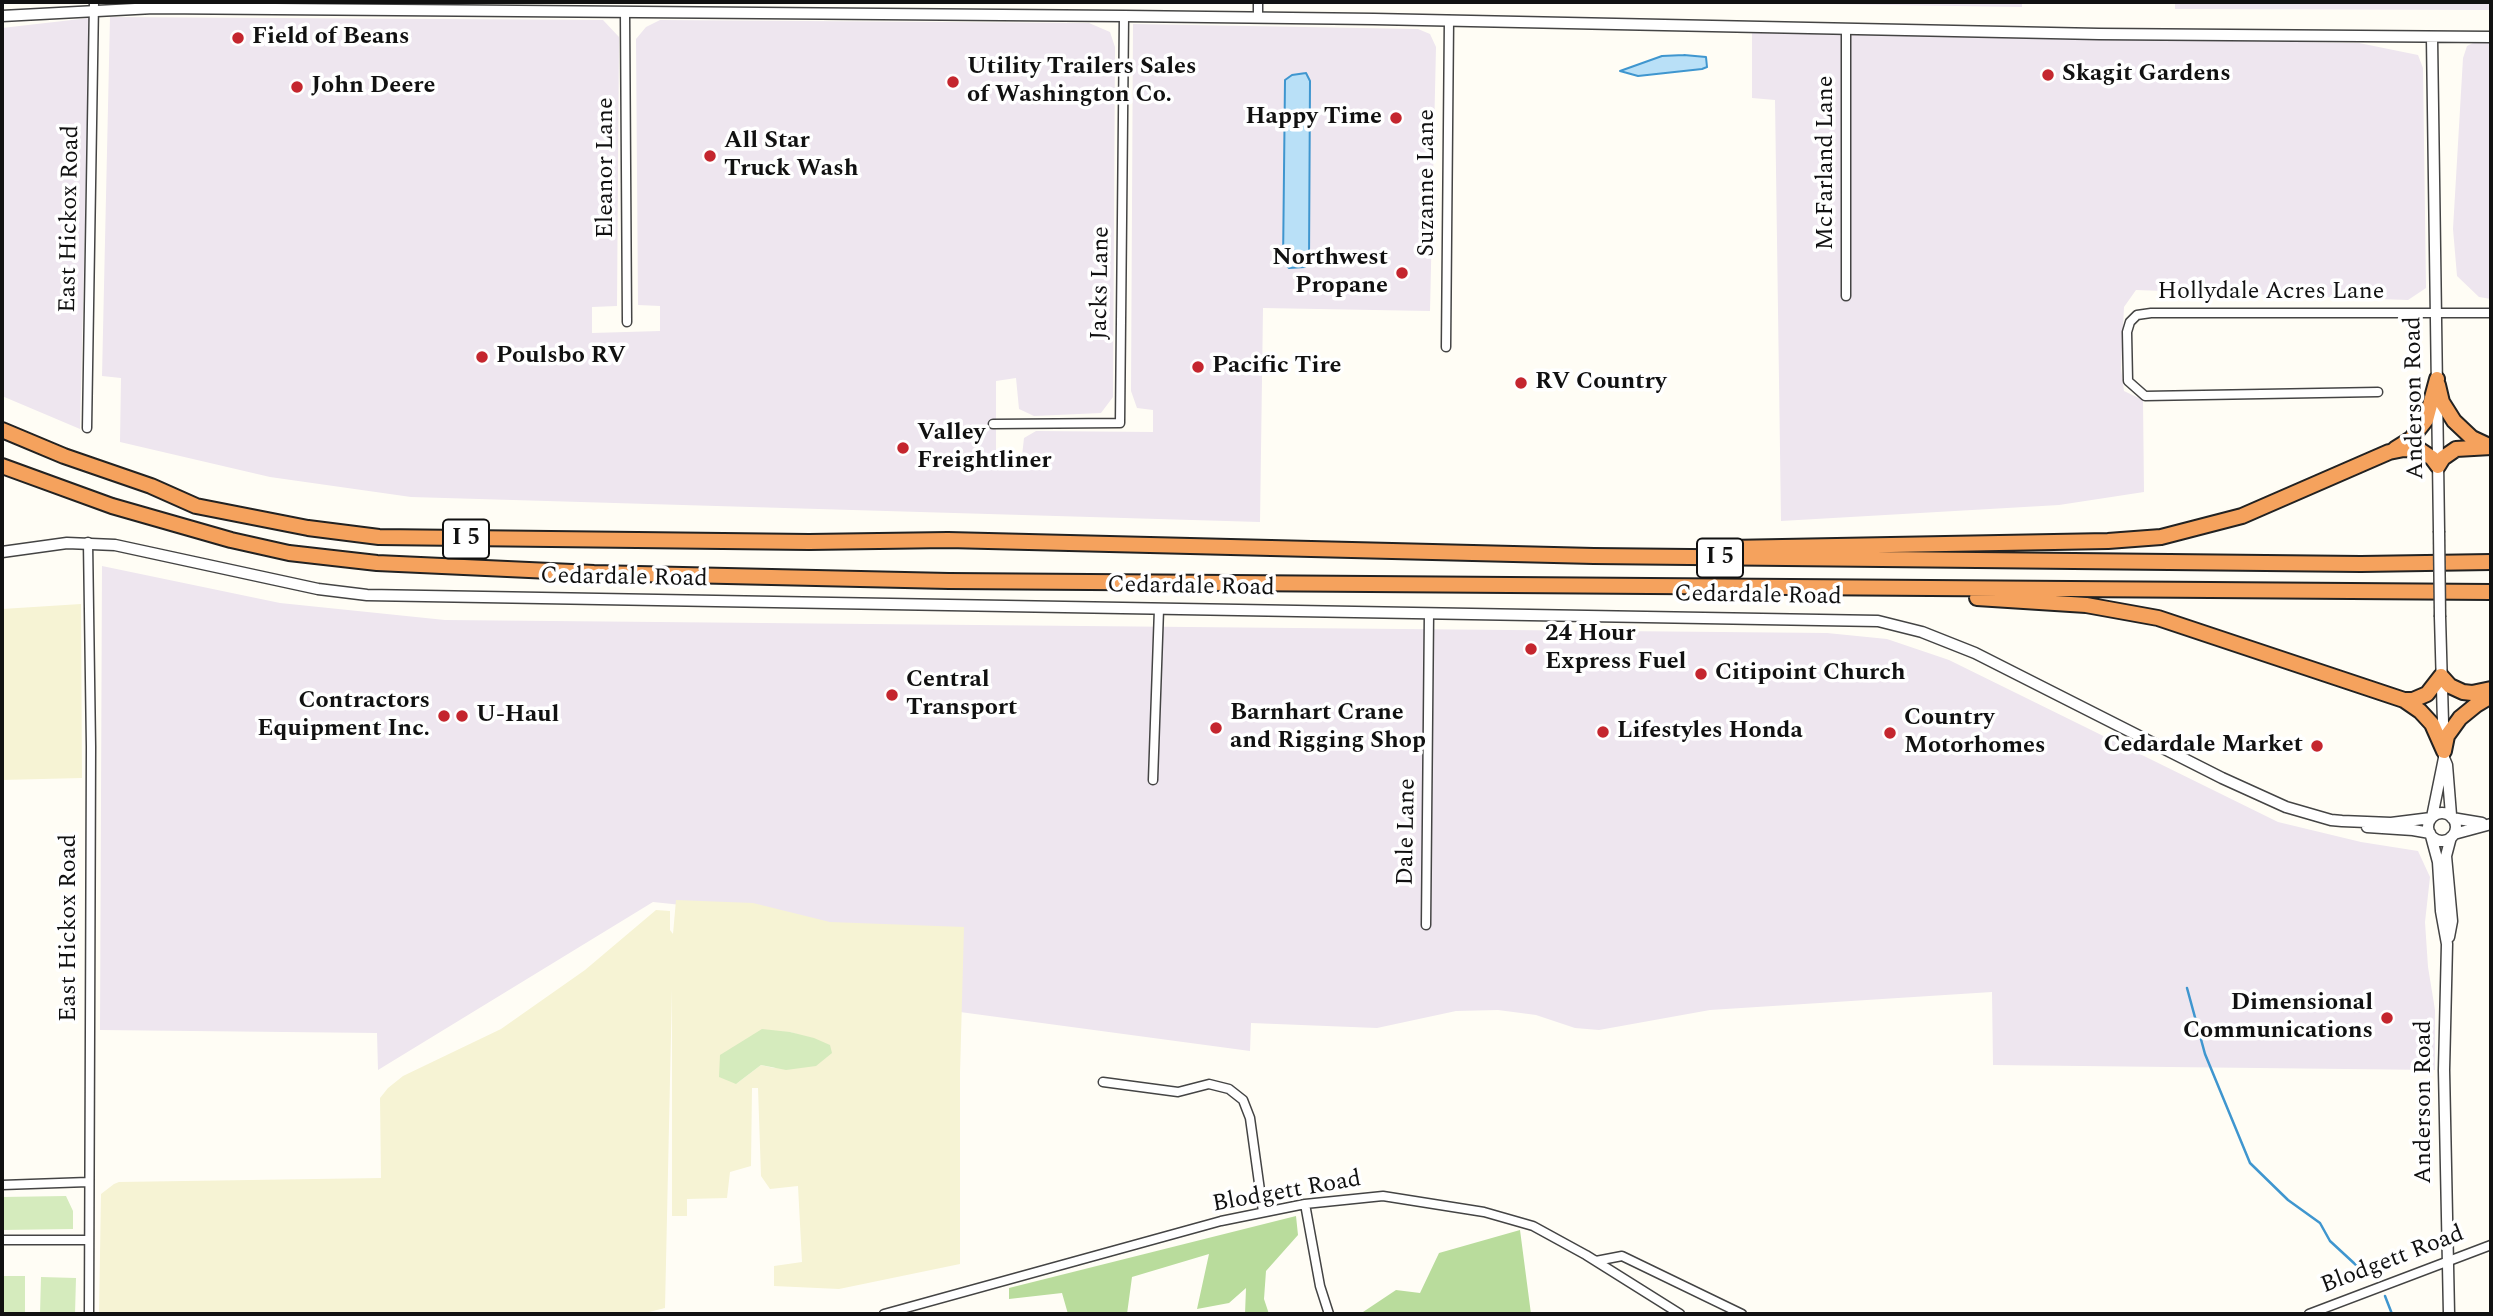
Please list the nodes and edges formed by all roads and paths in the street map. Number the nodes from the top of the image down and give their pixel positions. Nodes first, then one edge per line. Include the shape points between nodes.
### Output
1 (1258, 2) edge
2 (94, 6) edge
3 (361, 6) edge
4 (625, 13) junction
5 (2, 16) edge
6 (1124, 16) junction
7 (1258, 18) junction
8 (1449, 20) junction
9 (1846, 30) junction
10 (2491, 37) edge
11 (2432, 38) junction
12 (1846, 296) dead end
13 (2436, 312) junction
14 (2491, 313) edge
15 (627, 322) dead end
16 (1446, 347) dead end
17 (2437, 379) junction
18 (2378, 392) dead end
19 (993, 424) dead end
20 (87, 428) dead end
21 (2, 430) edge
22 (2491, 447) edge
23 (2389, 452) junction
24 (2, 466) edge
25 (2438, 466) junction
26 (88, 542) junction
27 (2, 552) edge
28 (1594, 556) junction
29 (2491, 562) edge
30 (1860, 589) junction
31 (2491, 592) edge
32 (1159, 609) junction
33 (1429, 613) junction
34 (2441, 676) junction
35 (2491, 689) edge
36 (2491, 696) edge
37 (2404, 700) junction
38 (2444, 755) junction
39 (1153, 780) dead end
40 (2452, 817) junction
41 (2431, 818) junction
42 (2342, 821) junction
43 (2489, 824) edge
44 (2430, 834) junction
45 (2452, 836) junction
46 (1426, 925) dead end
47 (2447, 944) junction
48 (1103, 1082) dead end
49 (88, 1182) junction
50 (2, 1185) edge
51 (1305, 1204) junction
52 (1263, 1212) junction
53 (2, 1240) edge
54 (88, 1240) junction
55 (2491, 1245) edge
56 (2449, 1260) junction
57 (1596, 1261) junction
58 (905, 1312) edge
59 (89, 1314) edge
60 (884, 1314) edge
61 (1329, 1314) edge
62 (1680, 1314) edge
63 (1742, 1314) edge
64 (2309, 1314) edge
65 (2449, 1314) edge

1 - 7 street
2 - 3 street
2 - 5 street
2 - 20 street, East Hickox Road
3 - 4 street
4 - 6 street
4 - 15 street, Eleanor Lane
6 - 7 street
6 - 19 street, Jacks Lane via 1120,423
7 - 8 street
8 - 9 street
8 - 16 street, Suzanne Lane
9 - 11 street
9 - 12 street, McFarland Lane
10 - 11 street
11 - 13 street, Anderson Road
13 - 14 street, Hollydale Acres Lane
13 - 17 street, Anderson Road
13 - 18 street, Hollydale Acres Lane via 2144,313 2130,322 2127,332 2128,382 2145,396
17 - 22 highway via 2442,402 2454,421 2472,438
17 - 23 highway via 2426,420 2411,439
17 - 25 street, Anderson Road
21 - 28 highway, I 5 via 196,506 379,537 948,540
22 - 25 highway via 2456,449
23 - 25 highway via 2420,450
23 - 28 highway via 2242,516 2161,537 1692,549
24 - 30 highway, I 5 via 112,506 231,540 289,553 377,563 935,581
25 - 34 street, Anderson Road, bridge
26 - 27 street, Cedardale Road
26 - 32 street, Cedardale Road via 367,595
26 - 49 street, East Hickox Road
28 - 29 highway, I 5
30 - 31 highway, I 5
30 - 37 highway via 2073,604 2134,613 2202,631
32 - 33 street, Cedardale Road
32 - 39 street
33 - 42 street, Cedardale Road via 1878,621 1975,653 2286,807
33 - 46 street, Dale Lane
34 - 35 highway via 2463,692
34 - 37 highway via 2427,694
34 - 38 street, Anderson Road
36 - 38 highway via 2460,718 2447,736
37 - 38 highway via 2432,724
38 - 40 street, Anderson Road
38 - 41 street, Anderson Road
40 - 41 street via 2442,813
40 - 43 street
40 - 45 street via 2456,825
41 - 42 street, Cedardale Road via 2391,823
41 - 44 street
42 - 44 street, Cedardale Road
43 - 45 street
44 - 45 street via 2442,841
44 - 47 street, Anderson Road via 2438,862
45 - 47 street, Anderson Road via 2446,856 2452,921
47 - 56 street, Anderson Road
48 - 52 street via 1178,1091 1209,1084 1229,1089 1243,1100 1250,1118
49 - 50 street
49 - 54 street, East Hickox Road
51 - 52 street, Blodgett Road
51 - 57 street, Blodgett Road via 1382,1196 1484,1212 1533,1226
51 - 61 street
52 - 58 street, Blodgett Road
53 - 54 street
54 - 59 street, East Hickox Road
55 - 56 street, Blodgett Road
56 - 64 street, Blodgett Road
56 - 65 street, Anderson Road
57 - 62 street, Blodgett Road
57 - 63 street via 1622,1256
58 - 60 street, Blodgett Road

